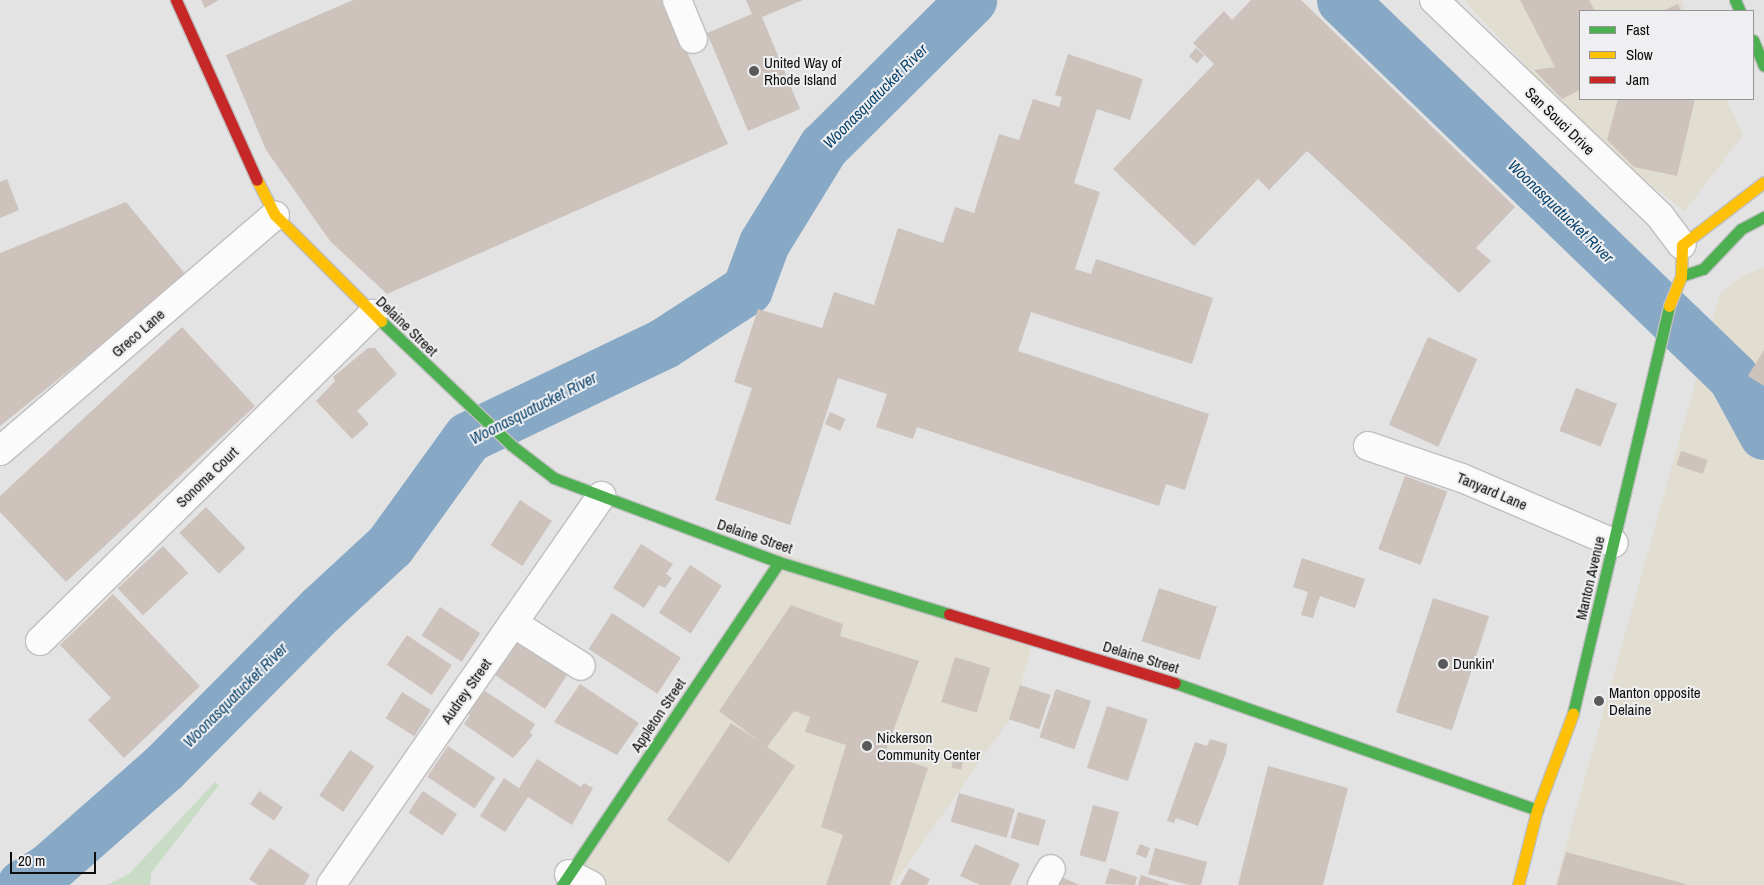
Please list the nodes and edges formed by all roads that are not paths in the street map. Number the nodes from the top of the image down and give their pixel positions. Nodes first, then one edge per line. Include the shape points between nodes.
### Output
1 (176, 0) edge
2 (677, 0) edge
3 (1434, 0) edge
4 (693, 39) dead end
5 (1754, 42) edge
6 (1764, 66) edge
7 (1764, 182) edge
8 (275, 215) junction
9 (1764, 217) edge
10 (1747, 243) dead end
11 (1682, 245) junction
12 (1722, 250) junction
13 (1681, 276) junction
14 (373, 314) junction
15 (1368, 446) dead end
16 (0, 451) edge
17 (601, 496) junction
18 (1614, 543) junction
19 (780, 562) junction
20 (513, 623) junction
21 (40, 641) dead end
22 (581, 666) dead end
23 (1538, 810) junction
24 (574, 881) edge
25 (330, 885) edge
26 (1518, 885) edge

1 - 8 street, Delaine Street via 239,146
2 - 4 street
3 - 11 street, San Souci Drive via 1660,216
5 - 6 street
7 - 11 street
8 - 14 street, Delaine Street
8 - 16 street, Greco Lane
9 - 12 street via 1741,230
10 - 12 street
11 - 13 street, Manton Avenue
12 - 13 street via 1703,270
13 - 18 street, Manton Avenue via 1666,312 1662,353
14 - 17 street, Delaine Street via 536,465
14 - 21 street, Sonoma Court
15 - 18 street, Tanyard Lane via 1462,478
17 - 19 street, Delaine Street
17 - 20 street, Audrey Street
18 - 23 street, Manton Avenue via 1571,723
19 - 23 street, Delaine Street via 1157,677
19 - 24 street, Appleton Street
20 - 22 street
20 - 25 street, Audrey Street
23 - 26 street, Manton Avenue

